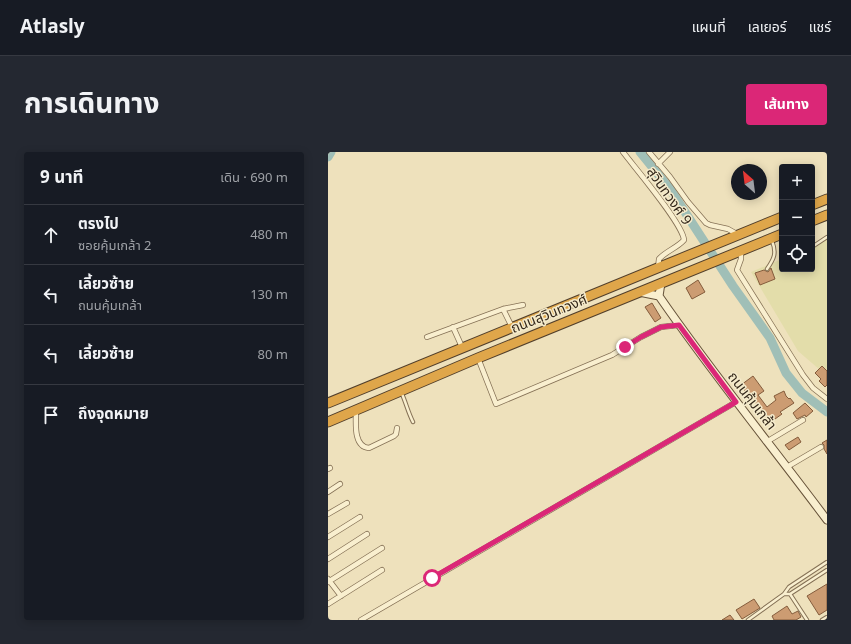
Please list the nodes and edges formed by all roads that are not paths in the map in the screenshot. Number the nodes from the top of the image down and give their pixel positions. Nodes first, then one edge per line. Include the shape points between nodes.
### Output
1 (623, 152) edge
2 (670, 152) edge
3 (651, 153) edge
4 (658, 164) junction
5 (827, 198) edge
6 (815, 204) edge
7 (827, 215) edge
8 (779, 218) edge
9 (815, 220) edge
10 (738, 235) junction
11 (779, 235) edge
12 (827, 237) edge
13 (771, 239) junction
14 (815, 245) edge
15 (741, 250) junction
16 (658, 268) junction
17 (767, 269) dead end
18 (661, 283) junction
19 (639, 292) junction
20 (659, 296) junction
21 (523, 305) dead end
22 (503, 309) junction
23 (679, 325) junction
24 (453, 327) junction
25 (512, 327) junction
26 (427, 337) dead end
27 (462, 347) junction
28 (478, 358) junction
29 (394, 376) junction
30 (401, 391) junction
31 (827, 399) edge
32 (736, 402) junction
33 (328, 403) edge
34 (356, 411) junction
35 (803, 420) dead end
36 (328, 422) edge
37 (413, 422) dead end
38 (397, 428) dead end
39 (768, 441) junction
40 (821, 447) dead end
41 (787, 467) junction
42 (340, 484) dead end
43 (328, 492) edge
44 (347, 502) dead end
45 (328, 514) edge
46 (360, 517) dead end
47 (827, 520) edge
48 (367, 534) dead end
49 (328, 537) edge
50 (382, 548) dead end
51 (328, 559) edge
52 (827, 562) edge
53 (382, 570) dead end
54 (827, 570) edge
55 (329, 581) edge
56 (784, 594) junction
57 (790, 594) junction
58 (341, 596) junction
59 (328, 604) edge
60 (827, 617) edge
61 (750, 619) edge
62 (361, 620) edge
63 (807, 620) edge
64 (822, 620) edge

1 - 16 street, สุวินทวงศ์ 9 via 684,236 680,244 659,259
2 - 4 street
3 - 4 street
4 - 10 street via 706,223 728,229
5 - 6 highway
7 - 9 highway
8 - 10 highway, ถนนสุวินทวงศ์
10 - 16 highway, ถนนสุวินทวงศ์
11 - 13 highway, ถนนสุวินทวงศ์
12 - 14 lane
13 - 15 highway, ถนนสุวินทวงศ์
13 - 17 lane via 775,257
15 - 18 highway, ถนนสุวินทวงศ์
15 - 31 street via 737,270 803,375 813,388
16 - 25 highway, ถนนสุวินทวงศ์
18 - 19 highway, ถนนสุวินทวงศ์
18 - 20 main road
19 - 20 main road
19 - 28 highway, ถนนสุวินทวงศ์
20 - 23 main road, ถนนคุ้มเกล้า
21 - 22 street
22 - 24 street
22 - 25 street
23 - 28 street via 661,327 612,355 496,404
23 - 32 main road, ถนนคุ้มเกล้า
24 - 26 street
24 - 27 street
25 - 27 highway, ถนนสุวินทวงศ์
27 - 29 highway, ถนนสุวินทวงศ์
28 - 30 highway, ถนนสุวินทวงศ์
29 - 30 highway
29 - 33 highway, ถนนสุวินทวงศ์
30 - 34 highway, ถนนสุวินทวงศ์
30 - 37 lane
32 - 39 main road, ถนนคุ้มเกล้า
32 - 62 street
34 - 36 highway, ถนนสุวินทวงศ์
34 - 38 street via 358,438 365,448 394,436
35 - 39 street
39 - 41 main road, ถนนคุ้มเกล้า
40 - 41 street
41 - 47 main road, ถนนคุ้มเกล้า
42 - 43 street
44 - 45 street
46 - 49 street
48 - 51 street
50 - 55 street
52 - 56 lane via 789,587
53 - 58 street
54 - 57 lane
55 - 58 street
56 - 57 lane
56 - 61 lane
57 - 63 lane
58 - 59 street
60 - 64 lane

